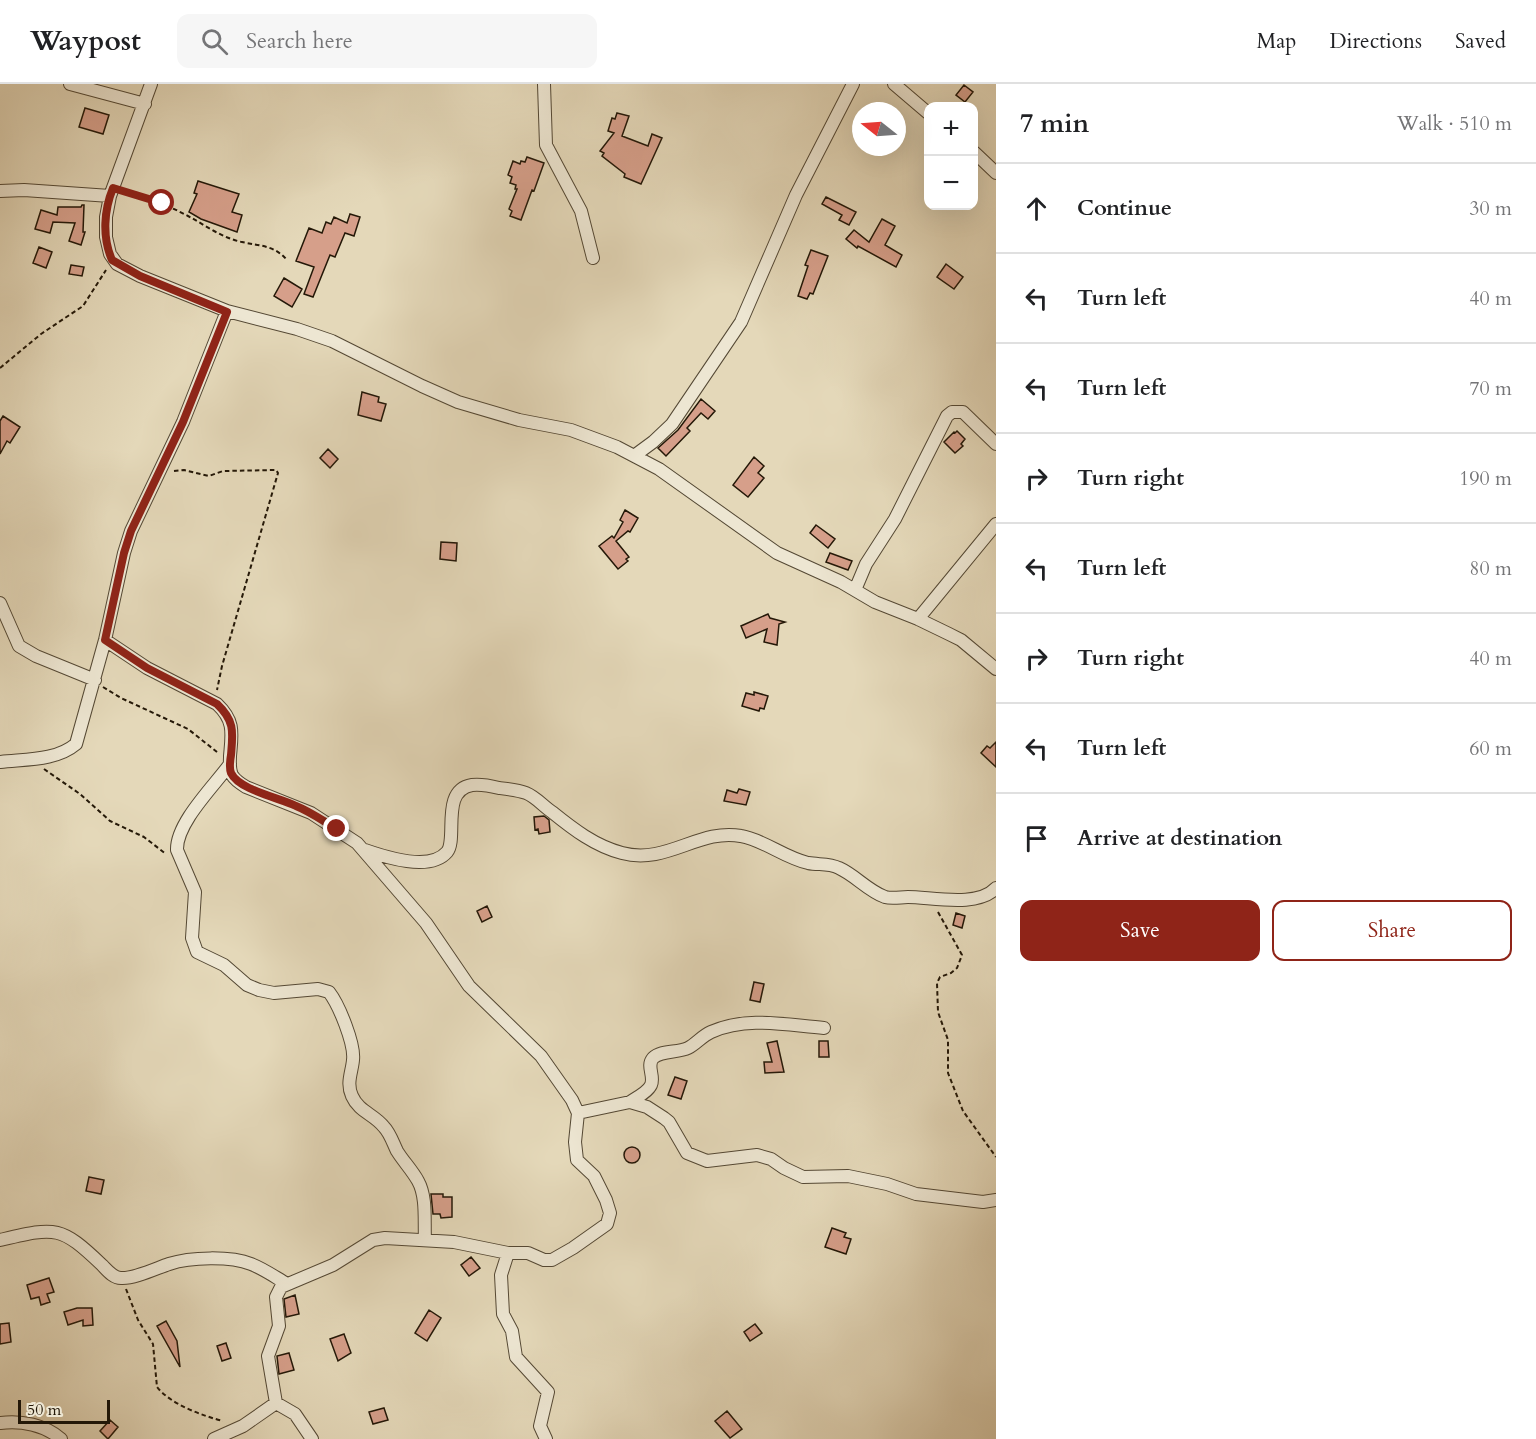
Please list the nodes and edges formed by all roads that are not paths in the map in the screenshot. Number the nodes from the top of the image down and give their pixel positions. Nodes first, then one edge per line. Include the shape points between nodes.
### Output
1 (70, 84) edge
2 (151, 84) edge
3 (544, 84) edge
4 (853, 84) edge
5 (894, 84) edge
6 (145, 104) junction
7 (924, 110) edge
8 (978, 156) edge
9 (996, 172) edge
10 (0, 191) edge
11 (111, 192) junction
12 (593, 258) dead end
13 (227, 312) junction
14 (996, 444) edge
15 (634, 456) junction
16 (996, 524) edge
17 (855, 590) junction
18 (0, 603) edge
19 (918, 619) junction
20 (105, 640) junction
21 (996, 669) edge
22 (95, 680) junction
23 (0, 762) edge
24 (230, 764) junction
25 (363, 850) junction
26 (996, 888) edge
27 (824, 1028) dead end
28 (630, 1102) junction
29 (578, 1113) junction
30 (996, 1200) edge
31 (425, 1239) junction
32 (0, 1240) edge
33 (508, 1253) junction
34 (287, 1284) junction
35 (276, 1402) junction
36 (0, 1423) edge
37 (61, 1439) edge
38 (214, 1439) edge
39 (312, 1439) edge
40 (546, 1439) edge

1 - 6 street
2 - 6 street
3 - 12 street via 546,145 581,211
4 - 15 street via 796,195 741,322 672,424
5 - 7 street
6 - 11 street
8 - 9 street
10 - 11 street
11 - 13 street via 106,237 112,260 140,276
13 - 15 street via 332,341 458,402 571,430
13 - 20 street via 183,422 131,531
14 - 17 street via 963,412 947,416
15 - 17 street via 777,554
16 - 19 street
17 - 19 street via 875,603
18 - 22 street via 19,646
19 - 21 street via 961,640
20 - 22 street
20 - 24 street via 147,668 217,704 231,722
22 - 23 street via 76,744 63,753
24 - 25 street via 231,774 246,787 311,813
24 - 31 street via 179,835 177,850 196,898 192,938 197,952 224,965 259,990 329,992 352,1047 352,1096 362,1110 384,1127 417,1179 424,1206
25 - 26 street via 413,862 437,859 450,847 450,816 456,798 462,790 479,785 526,793 594,843 621,853 646,857 731,834 799,860 837,867 886,897 959,900 986,895
25 - 29 street via 426,923 469,986 541,1056
27 - 28 street via 751,1023 723,1027 686,1048 653,1058 652,1083
28 - 29 street
28 - 30 street via 664,1118 687,1153 707,1161 757,1155 803,1177 848,1176 922,1195
29 - 33 street via 575,1152 606,1200 610,1213 606,1224 552,1260 541,1260 528,1253
31 - 33 street
31 - 34 street via 373,1240 333,1265
32 - 34 street via 32,1232 64,1234 77,1240 121,1278 203,1258 248,1263
33 - 40 street via 501,1275 502,1314 513,1335 516,1357 548,1392 540,1426
34 - 35 street via 277,1292 279,1326 268,1356
35 - 38 street via 243,1426
35 - 39 street via 295,1414
36 - 37 street via 24,1422

